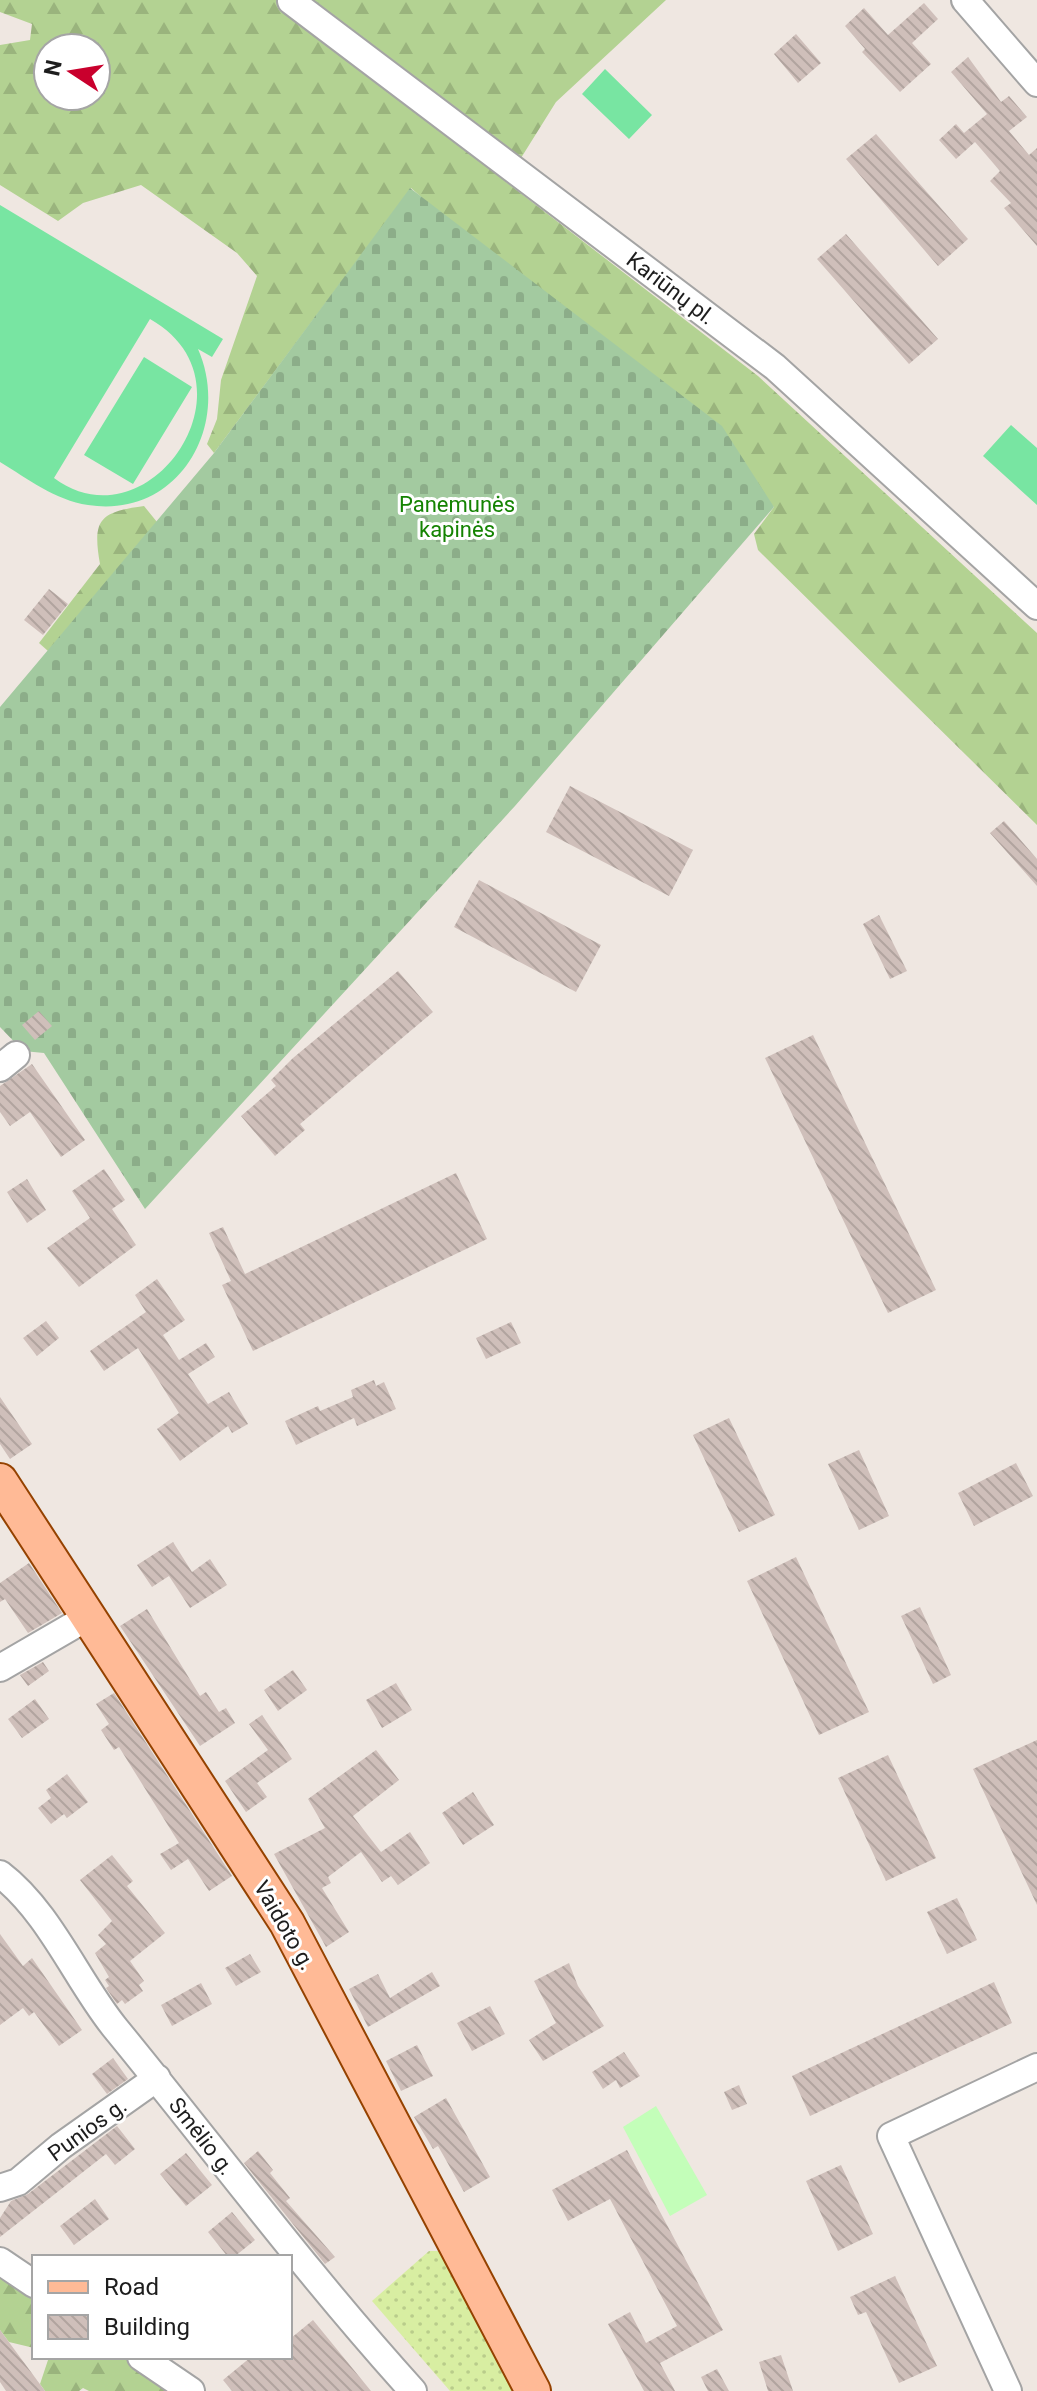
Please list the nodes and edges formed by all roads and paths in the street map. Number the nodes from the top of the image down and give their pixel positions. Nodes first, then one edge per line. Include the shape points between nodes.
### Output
1 (282, 0) edge
2 (300, 0) edge
3 (291, 1) edge
4 (967, 1) edge
5 (1037, 83) edge
6 (1037, 606) edge
7 (0, 1481) edge
8 (88, 1617) junction
9 (0, 1668) edge
10 (0, 1874) edge
11 (1037, 2067) edge
12 (157, 2078) junction
13 (9, 2185) edge
14 (0, 2261) edge
15 (32, 2282) edge
16 (144, 2359) edge
17 (191, 2391) edge
18 (413, 2391) edge
19 (533, 2391) edge
20 (1008, 2391) edge

1 - 3 street
2 - 3 street
3 - 6 street, Kariūnų pl. via 775,367
4 - 5 street
7 - 8 main road, Vaidoto g.
8 - 9 street
8 - 19 main road, Vaidoto g. via 287,1923
10 - 12 street, Smėlio g. via 75,1963 114,2027
11 - 20 street via 891,2136
12 - 13 street, Punios g.
12 - 18 street, Smėlio g. via 332,2301
14 - 15 street
16 - 17 street

